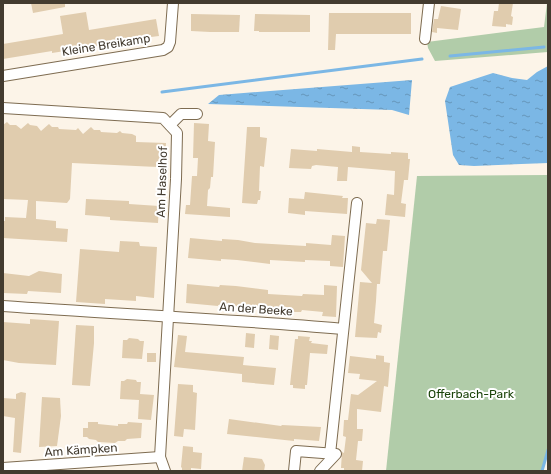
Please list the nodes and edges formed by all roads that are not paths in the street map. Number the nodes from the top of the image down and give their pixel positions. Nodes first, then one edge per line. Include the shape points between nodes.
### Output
1 (172, 3) edge
2 (429, 3) edge
3 (425, 39) dead end
4 (3, 76) edge
5 (3, 108) edge
6 (197, 114) dead end
7 (170, 125) junction
8 (357, 203) dead end
9 (3, 306) edge
10 (168, 316) junction
11 (343, 329) junction
12 (330, 454) junction
13 (160, 457) junction
14 (3, 468) edge
15 (322, 470) edge
16 (165, 471) edge
17 (294, 471) edge

1 - 4 street, Kleine Breikamp via 170,42 163,50
2 - 3 street
5 - 7 street via 163,118
6 - 7 street via 181,114
7 - 10 street, Am Haselhof via 177,133
8 - 11 street
9 - 10 street
10 - 11 street, An der Beeke
10 - 13 street, Am Haselhof
11 - 12 street
12 - 15 street via 336,454
12 - 17 street via 296,451
13 - 14 street, Am Kämpken
13 - 16 street

